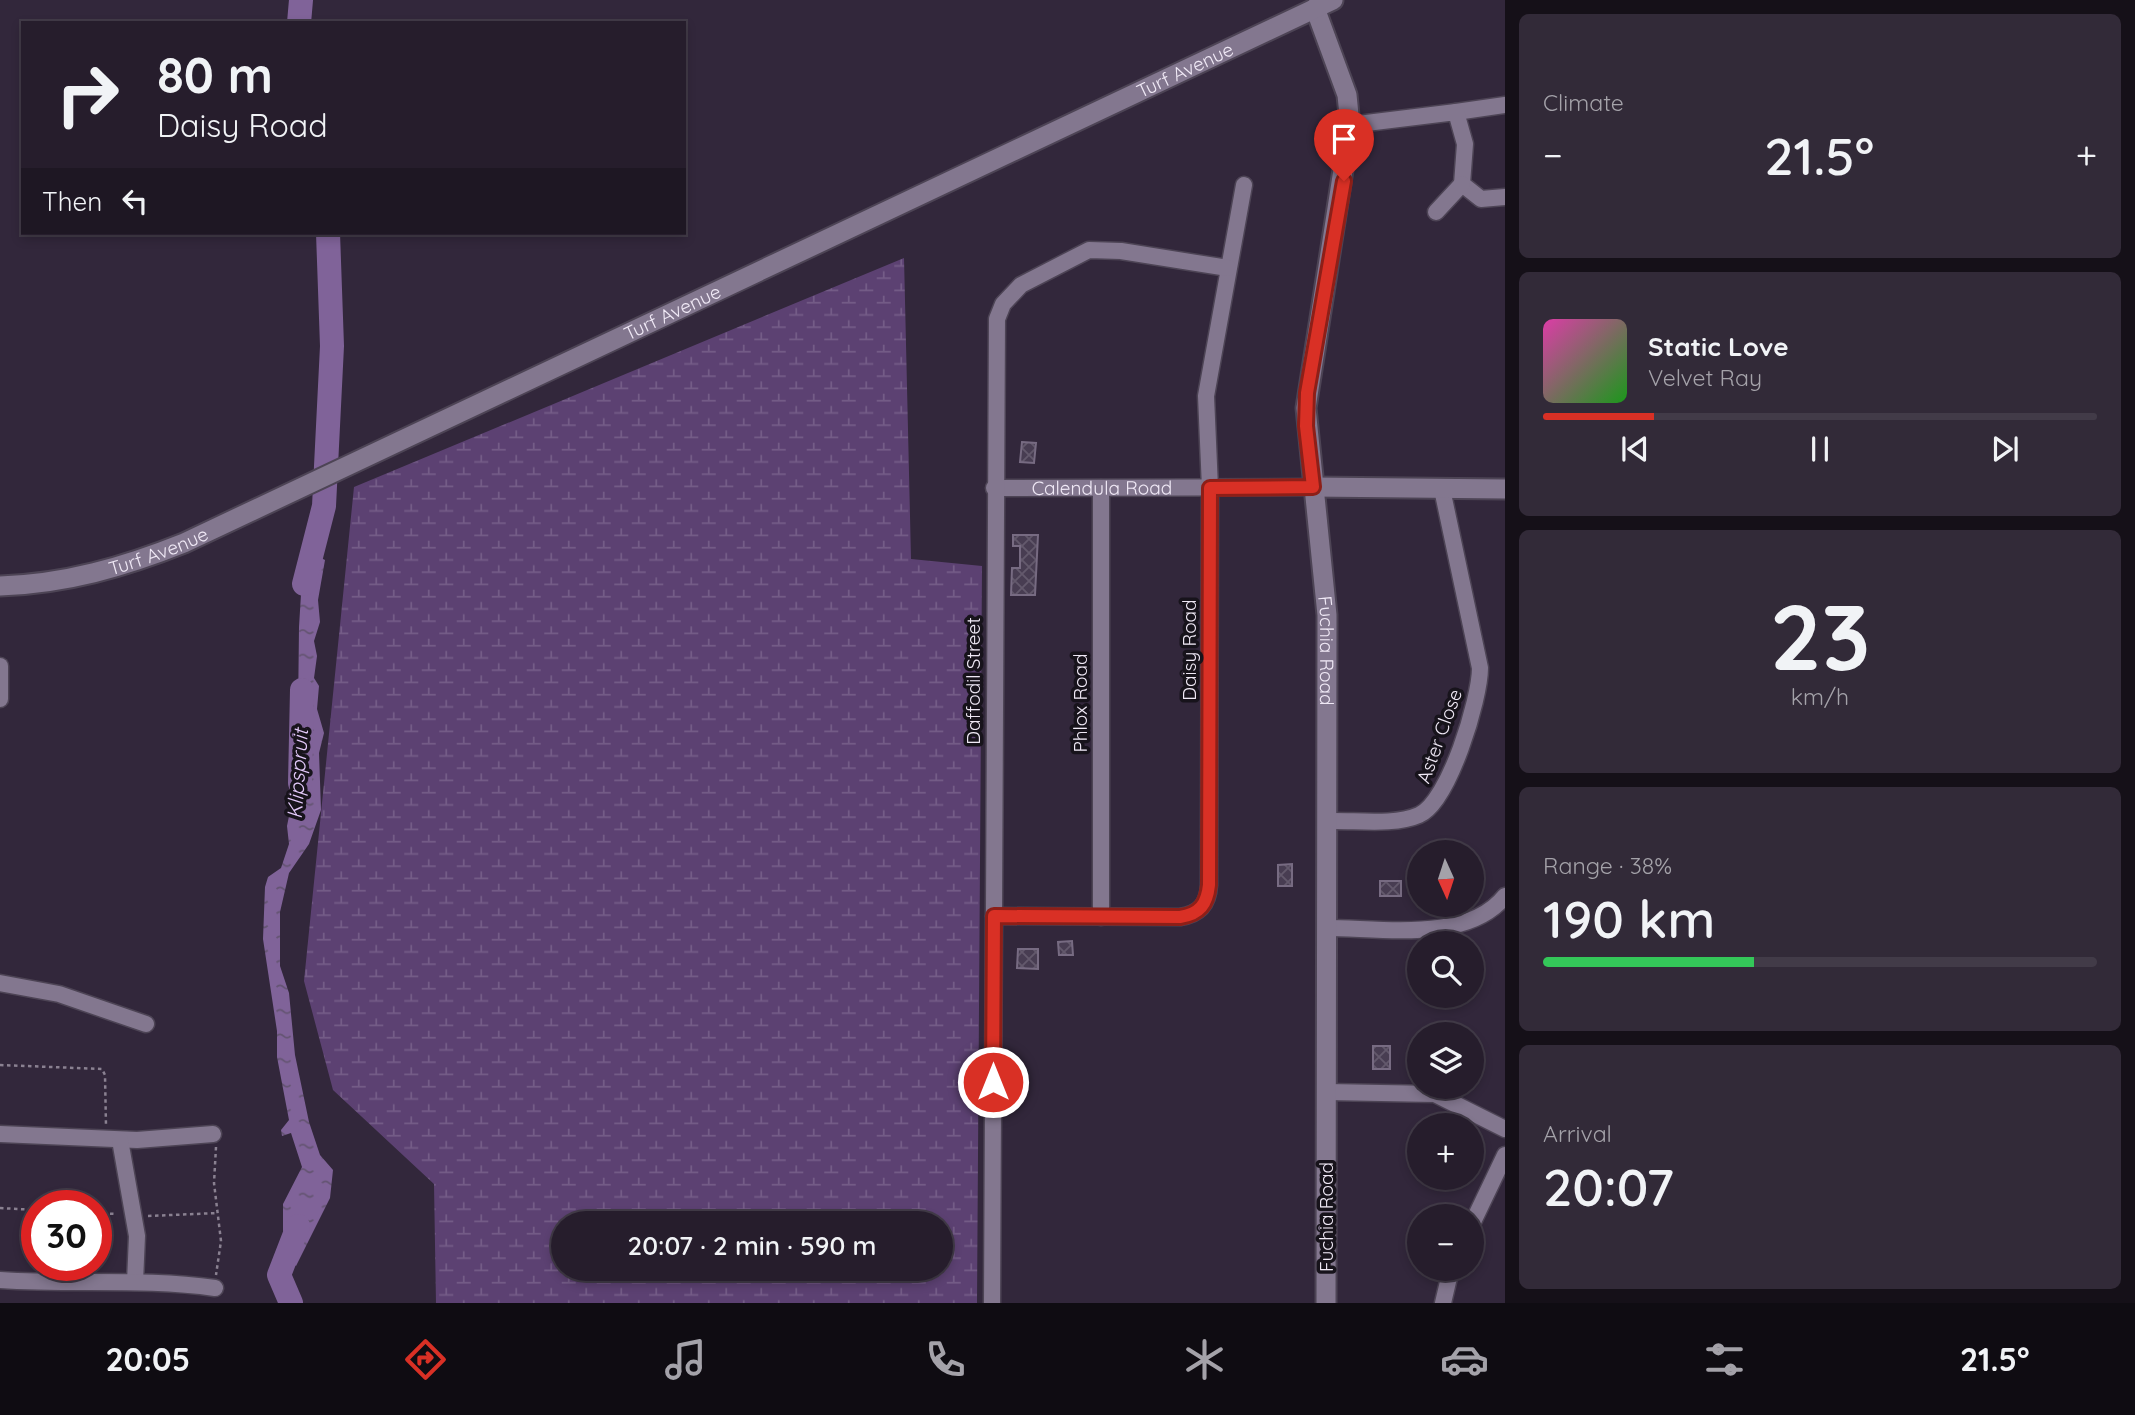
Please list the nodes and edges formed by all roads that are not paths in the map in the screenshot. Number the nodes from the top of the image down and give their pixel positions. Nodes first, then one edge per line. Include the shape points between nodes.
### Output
1 (1324, 4) edge
2 (1505, 105) edge
3 (1456, 112) junction
4 (1350, 125) junction
5 (1462, 184) junction
6 (1244, 185) dead end
7 (1505, 197) edge
8 (1436, 212) dead end
9 (1228, 268) junction
10 (1313, 487) junction
11 (994, 488) junction
12 (1101, 488) junction
13 (1210, 488) junction
14 (1443, 489) junction
15 (1505, 489) edge
16 (0, 586) edge
17 (0, 666) edge
18 (0, 699) edge
19 (1327, 821) junction
20 (1505, 896) edge
21 (994, 916) junction
22 (1101, 917) junction
23 (1327, 928) junction
24 (0, 983) edge
25 (146, 1024) dead end
26 (1326, 1092) junction
27 (1505, 1129) edge
28 (0, 1134) edge
29 (213, 1134) road end
30 (113, 1140) junction
31 (1505, 1155) edge
32 (1482, 1204) edge
33 (0, 1280) edge
34 (1448, 1281) edge
35 (135, 1282) junction
36 (215, 1288) road end
37 (992, 1303) edge
38 (1326, 1303) edge
39 (1443, 1303) edge

1 - 4 street, Fuchia Road
1 - 16 street, Turf Avenue via 184,543 112,569 51,582
2 - 3 street
3 - 4 street
3 - 5 street via 1465,144
4 - 10 street, Fuchia Road via 1307,393
5 - 7 street via 1482,199
5 - 8 street
6 - 9 street, Daisy Road
9 - 11 street, Daffodil Street via 1089,250 1014,290 995,328
9 - 13 street, Daisy Road via 1206,396
10 - 13 street, Calendula Road
10 - 14 street, Calendula Road
10 - 19 street, Fuchia Road via 1326,615
11 - 12 street, Calendula Road
11 - 21 street, Daffodil Street
12 - 13 street, Calendula Road
12 - 22 street, Phlox Road
13 - 22 street, Daisy Road via 1208,892 1203,906 1187,916
14 - 15 street, Calendula Road
14 - 19 street, Aster Close via 1480,668 1476,700 1445,785 1426,811 1405,818
17 - 18 street
19 - 23 street, Fuchia Road
20 - 23 street via 1488,913 1453,926
21 - 22 street, Daisy Road
21 - 37 street, Daffodil Street
23 - 26 street, Fuchia Road
24 - 25 street via 60,994
26 - 27 street via 1435,1094
26 - 38 street, Fuchia Road
28 - 30 street
29 - 30 street
30 - 35 street via 133,1215
31 - 32 street
33 - 35 street
34 - 39 street
35 - 36 street

